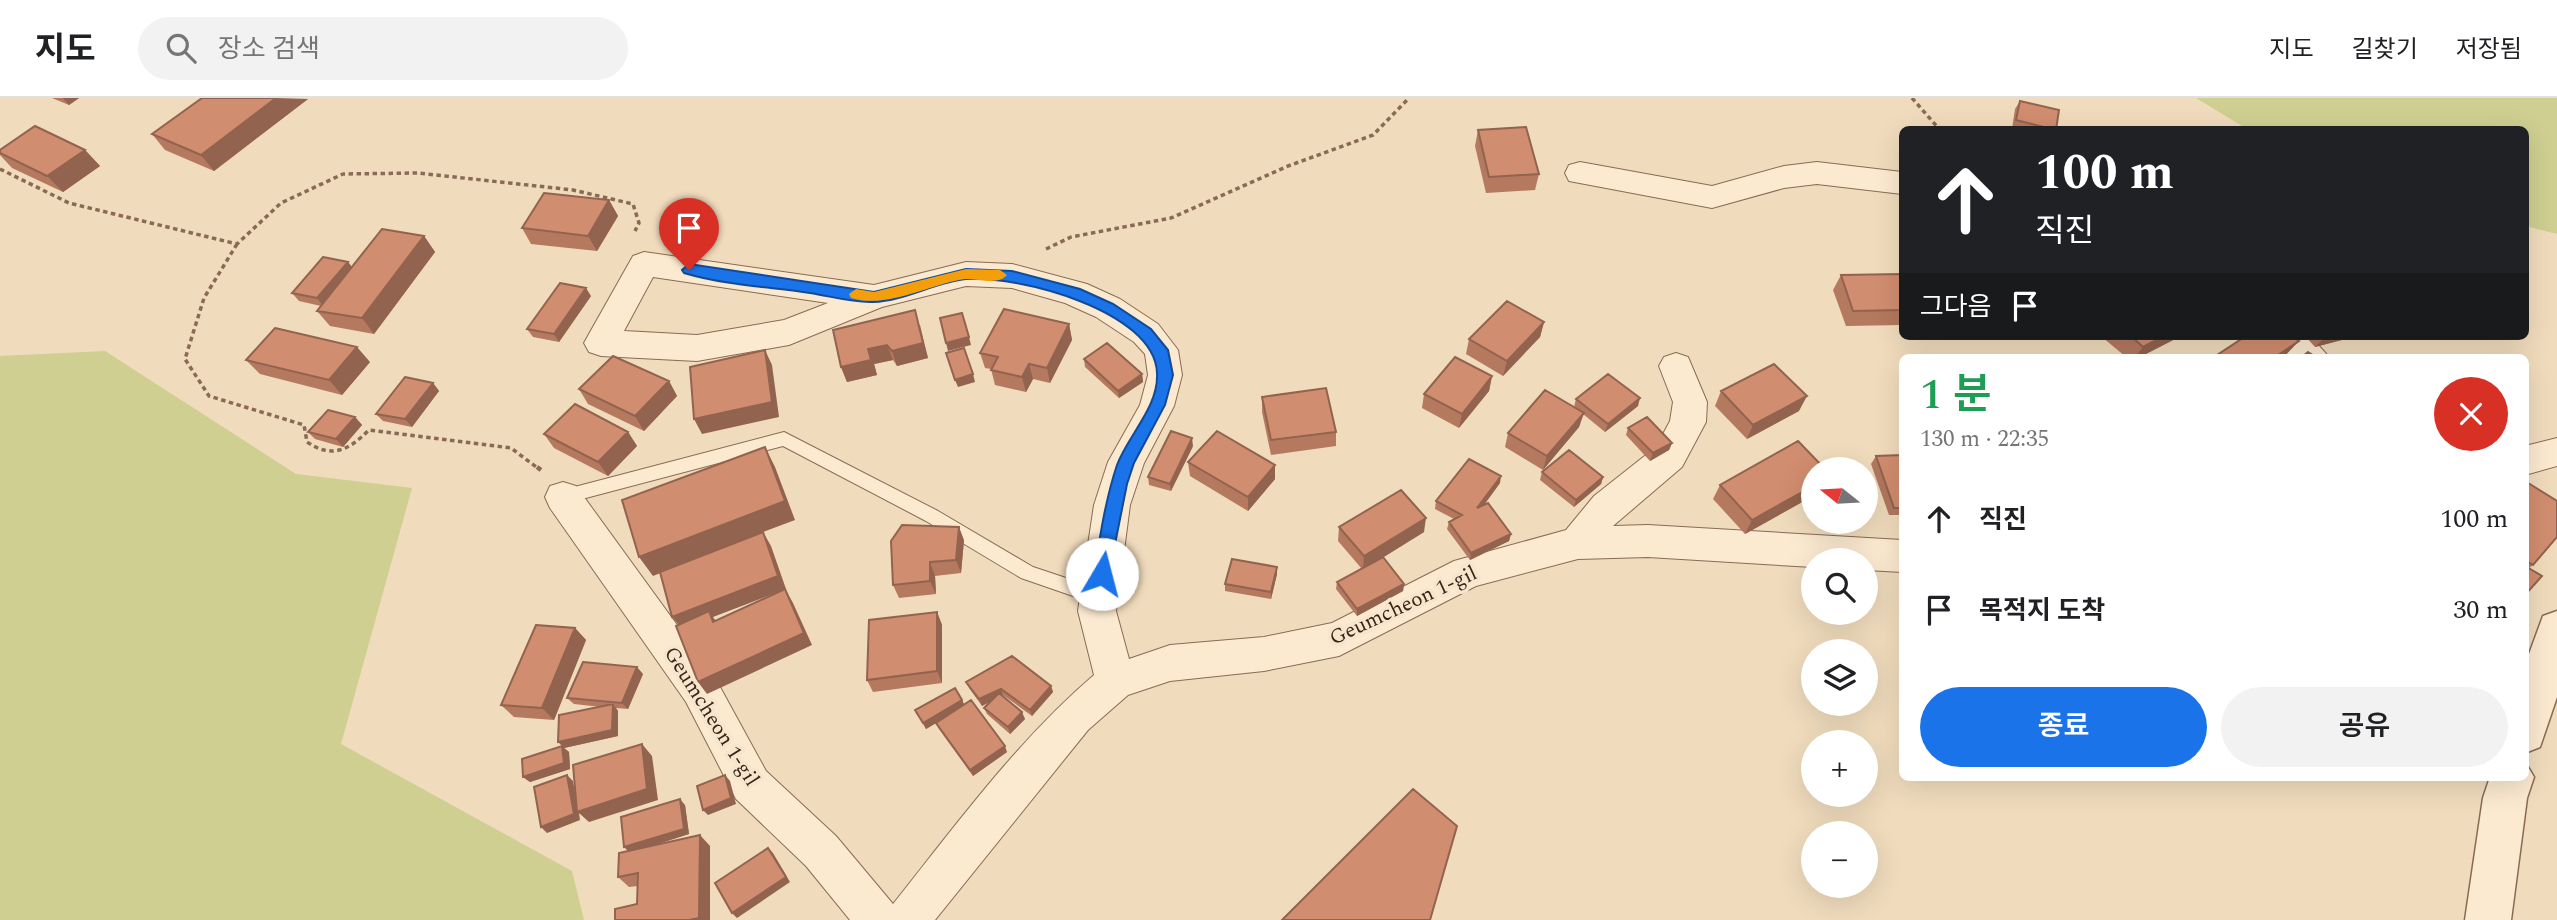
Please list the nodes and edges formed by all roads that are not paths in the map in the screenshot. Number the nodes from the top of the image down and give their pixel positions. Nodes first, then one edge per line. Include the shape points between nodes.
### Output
1 (1580, 173) dead end
2 (1899, 183) edge
3 (874, 297) junction
4 (2293, 340) edge
5 (2309, 354) edge
6 (1676, 366) dead end
7 (2557, 452) edge
8 (2529, 460) edge
9 (563, 497) joint
10 (1578, 543) junction
11 (1899, 556) edge
12 (1099, 597) junction
13 (2557, 629) edge
14 (1115, 681) junction
15 (2529, 720) edge
16 (2511, 781) edge
17 (878, 920) edge
18 (908, 920) edge
19 (2488, 920) edge

1 - 2 street via 1712,197 1817,173
3 - 3 street via 645,264 601,343 697,348 789,332
3 - 12 street via 966,274 1012,276 1108,308 1146,333 1161,350 1165,375 1157,405 1126,462 1112,505
4 - 5 street
6 - 10 street via 1690,402 1688,422 1670,457 1607,507
7 - 8 street
9 - 12 lane via 784,439 932,516 1027,573
9 - 17 street, Geumcheon 1-gil via 700,689 751,785 821,851
10 - 11 street, Geumcheon 1-gil via 1648,541
10 - 14 street, Geumcheon 1-gil via 1467,572 1339,639 1264,654 1170,663
12 - 14 street via 1097,611
13 - 15 street
14 - 18 street, Geumcheon 1-gil via 1074,717
16 - 19 street

